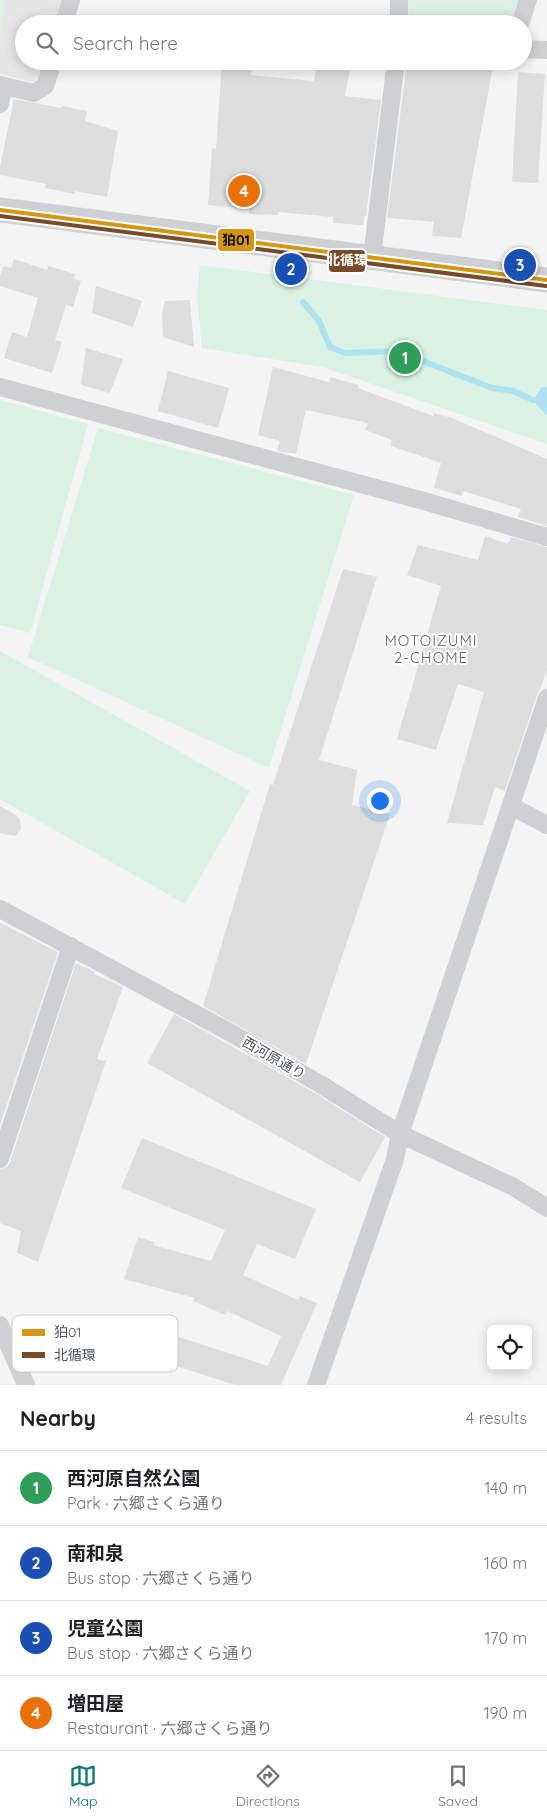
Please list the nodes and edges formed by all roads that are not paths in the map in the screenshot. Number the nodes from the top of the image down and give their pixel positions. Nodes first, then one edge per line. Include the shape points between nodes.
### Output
1 (71, 0) edge
2 (399, 0) edge
3 (528, 0) edge
4 (67, 15) edge
5 (399, 15) edge
6 (523, 15) edge
7 (532, 49) edge
8 (547, 50) edge
9 (50, 70) edge
10 (395, 70) edge
11 (2, 85) edge
12 (0, 104) edge
13 (0, 210) edge
14 (372, 258) junction
15 (547, 280) edge
16 (0, 387) edge
17 (547, 537) edge
18 (547, 698) edge
19 (511, 806) junction
20 (547, 825) edge
21 (0, 909) edge
22 (71, 946) junction
23 (400, 1134) junction
24 (0, 1159) edge
25 (547, 1208) edge
26 (0, 1325) edge
27 (12, 1353) edge
28 (20, 1372) edge
29 (26, 1385) edge
30 (316, 1385) edge

1 - 4 street
2 - 5 street
3 - 6 street
7 - 8 street
9 - 11 street via 45,86 34,93
10 - 14 street
11 - 12 street
13 - 14 main road
14 - 15 main road
16 - 17 street
18 - 19 street
19 - 20 street
19 - 23 street
21 - 22 street, 西河原通り
22 - 23 street, 西河原通り via 272,1056
22 - 24 street
23 - 25 street, 西河原通り via 512,1186
23 - 30 street via 395,1159
26 - 27 street
28 - 29 street

